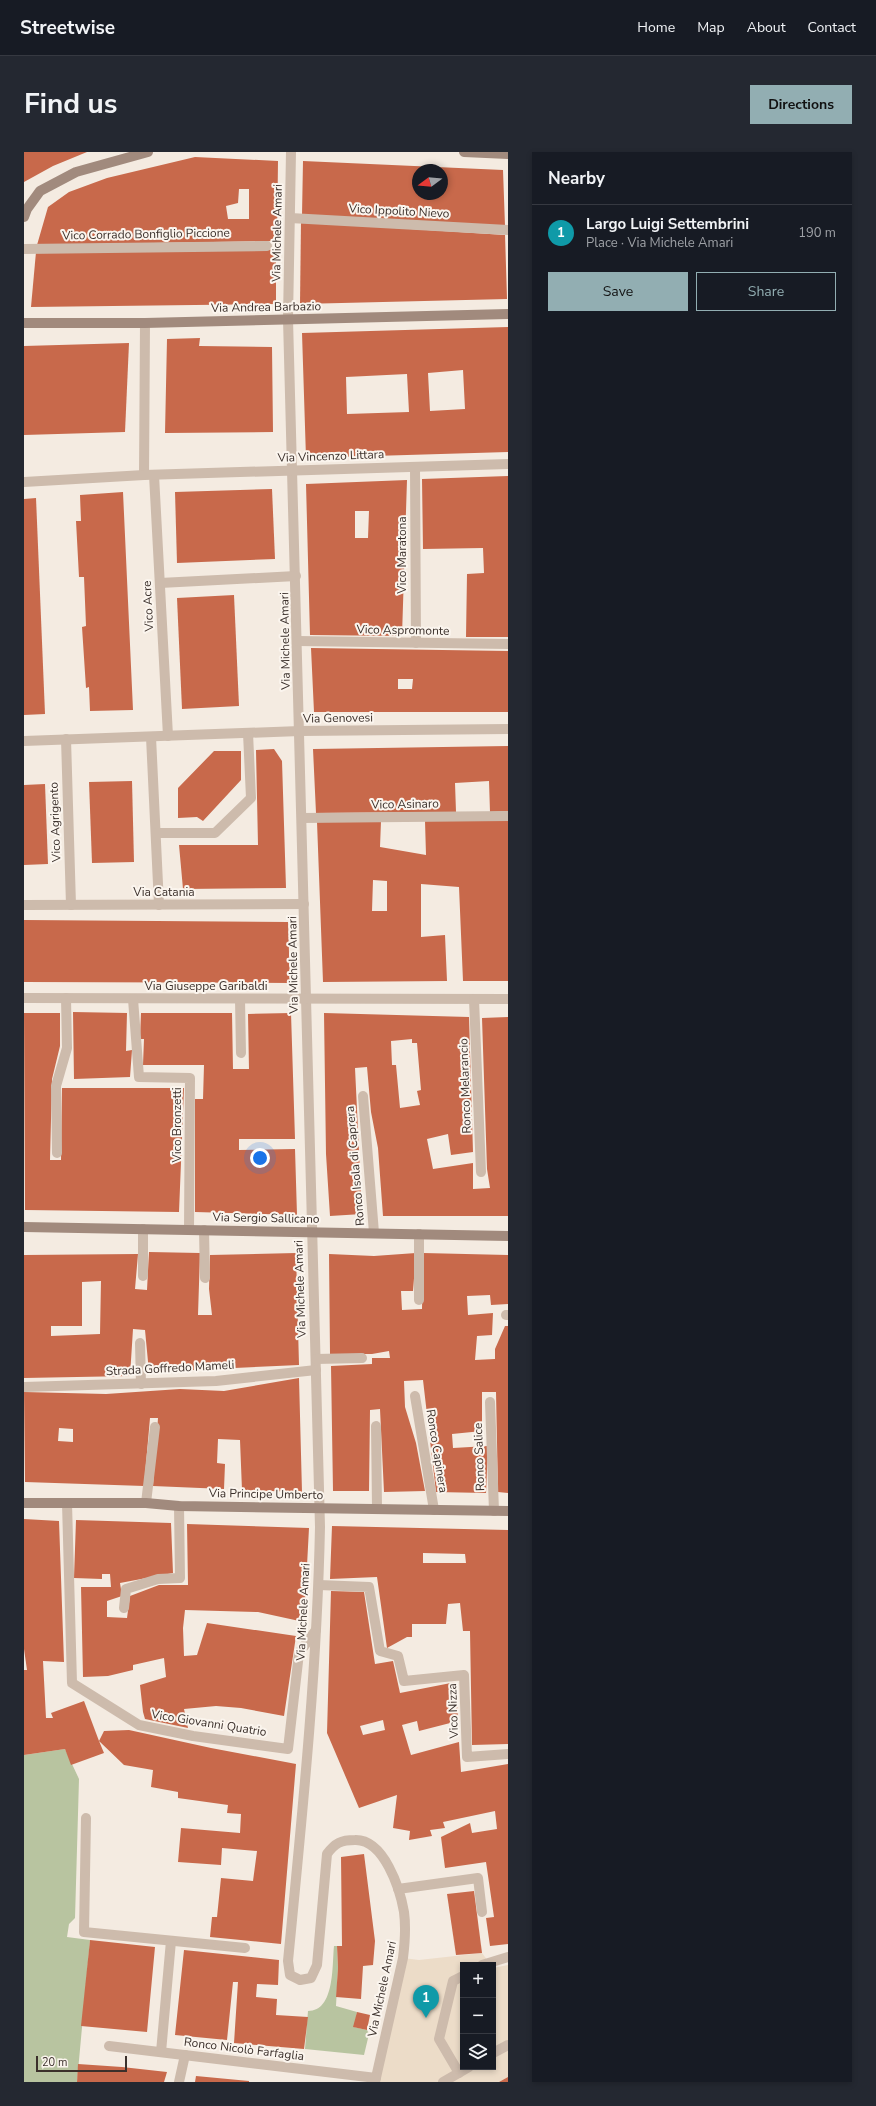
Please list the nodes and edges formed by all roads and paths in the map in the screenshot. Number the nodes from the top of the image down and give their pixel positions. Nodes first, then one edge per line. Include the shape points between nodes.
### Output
1 (148, 152) edge
2 (291, 152) edge
3 (464, 152) edge
4 (508, 154) edge
5 (24, 217) edge
6 (290, 218) junction
7 (508, 230) edge
8 (267, 246) dead end
9 (24, 249) edge
10 (508, 314) edge
11 (288, 319) junction
12 (24, 323) edge
13 (145, 323) junction
14 (508, 464) edge
15 (415, 467) junction
16 (293, 470) junction
17 (144, 475) junction
18 (154, 475) junction
19 (24, 482) edge
20 (296, 576) junction
21 (160, 583) junction
22 (298, 641) junction
23 (416, 643) junction
24 (508, 644) edge
25 (508, 729) edge
26 (300, 731) junction
27 (248, 733) junction
28 (168, 736) junction
29 (151, 737) junction
30 (66, 739) junction
31 (24, 741) edge
32 (508, 816) edge
33 (302, 818) junction
34 (156, 833) junction
35 (71, 904) junction
36 (304, 904) junction
37 (24, 905) edge
38 (159, 905) junction
39 (24, 998) edge
40 (66, 998) junction
41 (133, 998) junction
42 (240, 999) junction
43 (307, 999) junction
44 (474, 999) junction
45 (508, 999) edge
46 (241, 1053) dead end
47 (362, 1096) dead end
48 (57, 1153) dead end
49 (481, 1172) dead end
50 (24, 1227) edge
51 (143, 1229) junction
52 (189, 1230) junction
53 (204, 1230) junction
54 (312, 1232) junction
55 (374, 1233) junction
56 (420, 1234) junction
57 (508, 1236) edge
58 (144, 1276) dead end
59 (205, 1278) dead end
60 (419, 1300) dead end
61 (140, 1342) dead end
62 (362, 1358) dead end
63 (316, 1364) junction
64 (140, 1384) junction
65 (24, 1387) edge
66 (415, 1396) dead end
67 (490, 1402) dead end
68 (376, 1426) dead end
69 (155, 1427) dead end
70 (24, 1503) edge
71 (146, 1503) junction
72 (67, 1504) junction
73 (179, 1506) junction
74 (320, 1508) junction
75 (377, 1508) junction
76 (434, 1510) junction
77 (494, 1511) junction
78 (508, 1511) edge
79 (319, 1585) junction
80 (124, 1608) dead end
81 (316, 1630) junction
82 (508, 1754) edge
83 (86, 1818) dead end
84 (398, 1889) junction
85 (482, 1912) dead end
86 (171, 1941) junction
87 (245, 1948) dead end
88 (508, 1957) edge
89 (489, 1962) edge
90 (460, 1978) edge
91 (508, 2045) edge
92 (109, 2046) dead end
93 (496, 2051) edge
94 (161, 2052) junction
95 (186, 2055) junction
96 (464, 2070) edge
97 (459, 2073) junction
98 (375, 2080) edge
99 (179, 2082) edge
100 (443, 2082) edge

1 - 5 street via 76,172 40,191
2 - 6 street, Via Michele Amari
3 - 4 street
6 - 7 street, Vico Ippolito Nievo
6 - 11 street, Via Michele Amari
8 - 9 street, Vico Corrado Bonfiglio Piccione
10 - 11 street, Via Andrea Barbazio
11 - 13 street, Via Andrea Barbazio
11 - 16 street, Via Michele Amari
12 - 13 street, Via Andrea Barbazio
13 - 17 street
14 - 15 street, Via Vincenzo Littara
15 - 16 street, Via Vincenzo Littara
15 - 23 street, Vico Maratona
16 - 18 street, Via Vincenzo Littara
16 - 20 street, Via Michele Amari
17 - 18 street, Via Vincenzo Littara
17 - 19 street
18 - 21 street, Vico Acre
20 - 21 street
20 - 22 street, Via Michele Amari
21 - 28 street, Vico Acre
22 - 23 street, Vico Aspromonte
22 - 26 street, Via Michele Amari
23 - 24 street, Vico Aspromonte
25 - 26 street, Via Genovesi
26 - 27 street, Via Genovesi
26 - 33 street, Via Michele Amari
27 - 28 street, Via Genovesi
27 - 34 street via 251,798 215,833
28 - 29 street, Via Genovesi
29 - 30 street
29 - 34 street
30 - 31 street
30 - 35 street, Vico Agrigento
32 - 33 street, Vico Asinaro
33 - 36 street, Via Michele Amari
34 - 38 street
35 - 37 street, Via Catania
35 - 38 street, Via Catania
36 - 38 street, Via Catania
36 - 43 street, Via Michele Amari
39 - 40 street, Via Giuseppe Garibaldi
40 - 41 street, Via Giuseppe Garibaldi
40 - 48 street via 67,1048 56,1086
41 - 42 street, Via Giuseppe Garibaldi
41 - 52 street, Vico Bronzetti via 139,1077 190,1078
42 - 43 street, Via Giuseppe Garibaldi
42 - 46 street
43 - 44 street, Via Giuseppe Garibaldi
43 - 54 street, Via Michele Amari
44 - 45 street, Via Giuseppe Garibaldi
44 - 49 street, Ronco Melarancio
47 - 55 street, Ronco Isola di Caprera
50 - 51 street, Via Sergio Sallicano
51 - 52 street, Via Sergio Sallicano
51 - 58 street
52 - 53 street, Via Sergio Sallicano
53 - 54 street, Via Sergio Sallicano
53 - 59 street
54 - 55 street, Via Sergio Sallicano
54 - 63 street, Via Michele Amari
55 - 56 street, Via Sergio Sallicano
56 - 57 street, Via Sergio Sallicano
56 - 60 street
61 - 64 street
62 - 63 street, Strada Goffredo Mameli
63 - 64 street, Strada Goffredo Mameli via 216,1381
63 - 74 street, Via Michele Amari
64 - 65 street, Strada Goffredo Mameli
66 - 76 street, Ronco Capinera
67 - 77 street, Ronco Salice
68 - 75 street
69 - 71 street
70 - 72 street, Via Principe Umberto
71 - 72 street, Via Principe Umberto
71 - 73 street, Via Principe Umberto
72 - 81 street, Vico Giovanni Quatrio via 72,1683 139,1725 193,1736 288,1749 299,1653
73 - 74 street, Via Principe Umberto
73 - 80 street via 180,1578 158,1579 126,1589
74 - 75 street, Via Principe Umberto
74 - 79 street, Via Michele Amari
75 - 76 street, Via Principe Umberto
76 - 77 street, Via Principe Umberto
77 - 78 street, Via Principe Umberto
79 - 81 street, Via Michele Amari
79 - 82 street, Vico Nizza via 369,1587 380,1651 398,1656 404,1681 464,1676 468,1757
81 - 84 street, Via Michele Amari via 288,1961 290,1974 300,1980 311,1978 317,1965 327,1854 333,1846 342,1840 360,1840 372,1846 385,1860
83 - 86 street via 84,1932
84 - 85 street via 478,1878
84 - 98 street, Via Michele Amari via 404,1912 406,1938
86 - 87 street
86 - 94 street
88 - 89 street
90 - 97 street via 453,1981 439,2039
91 - 93 street
92 - 94 street, Ronco Nicolò Farfaglia
94 - 95 street, Ronco Nicolò Farfaglia
95 - 98 street, Ronco Nicolò Farfaglia
95 - 99 street
96 - 97 street
97 - 100 street

